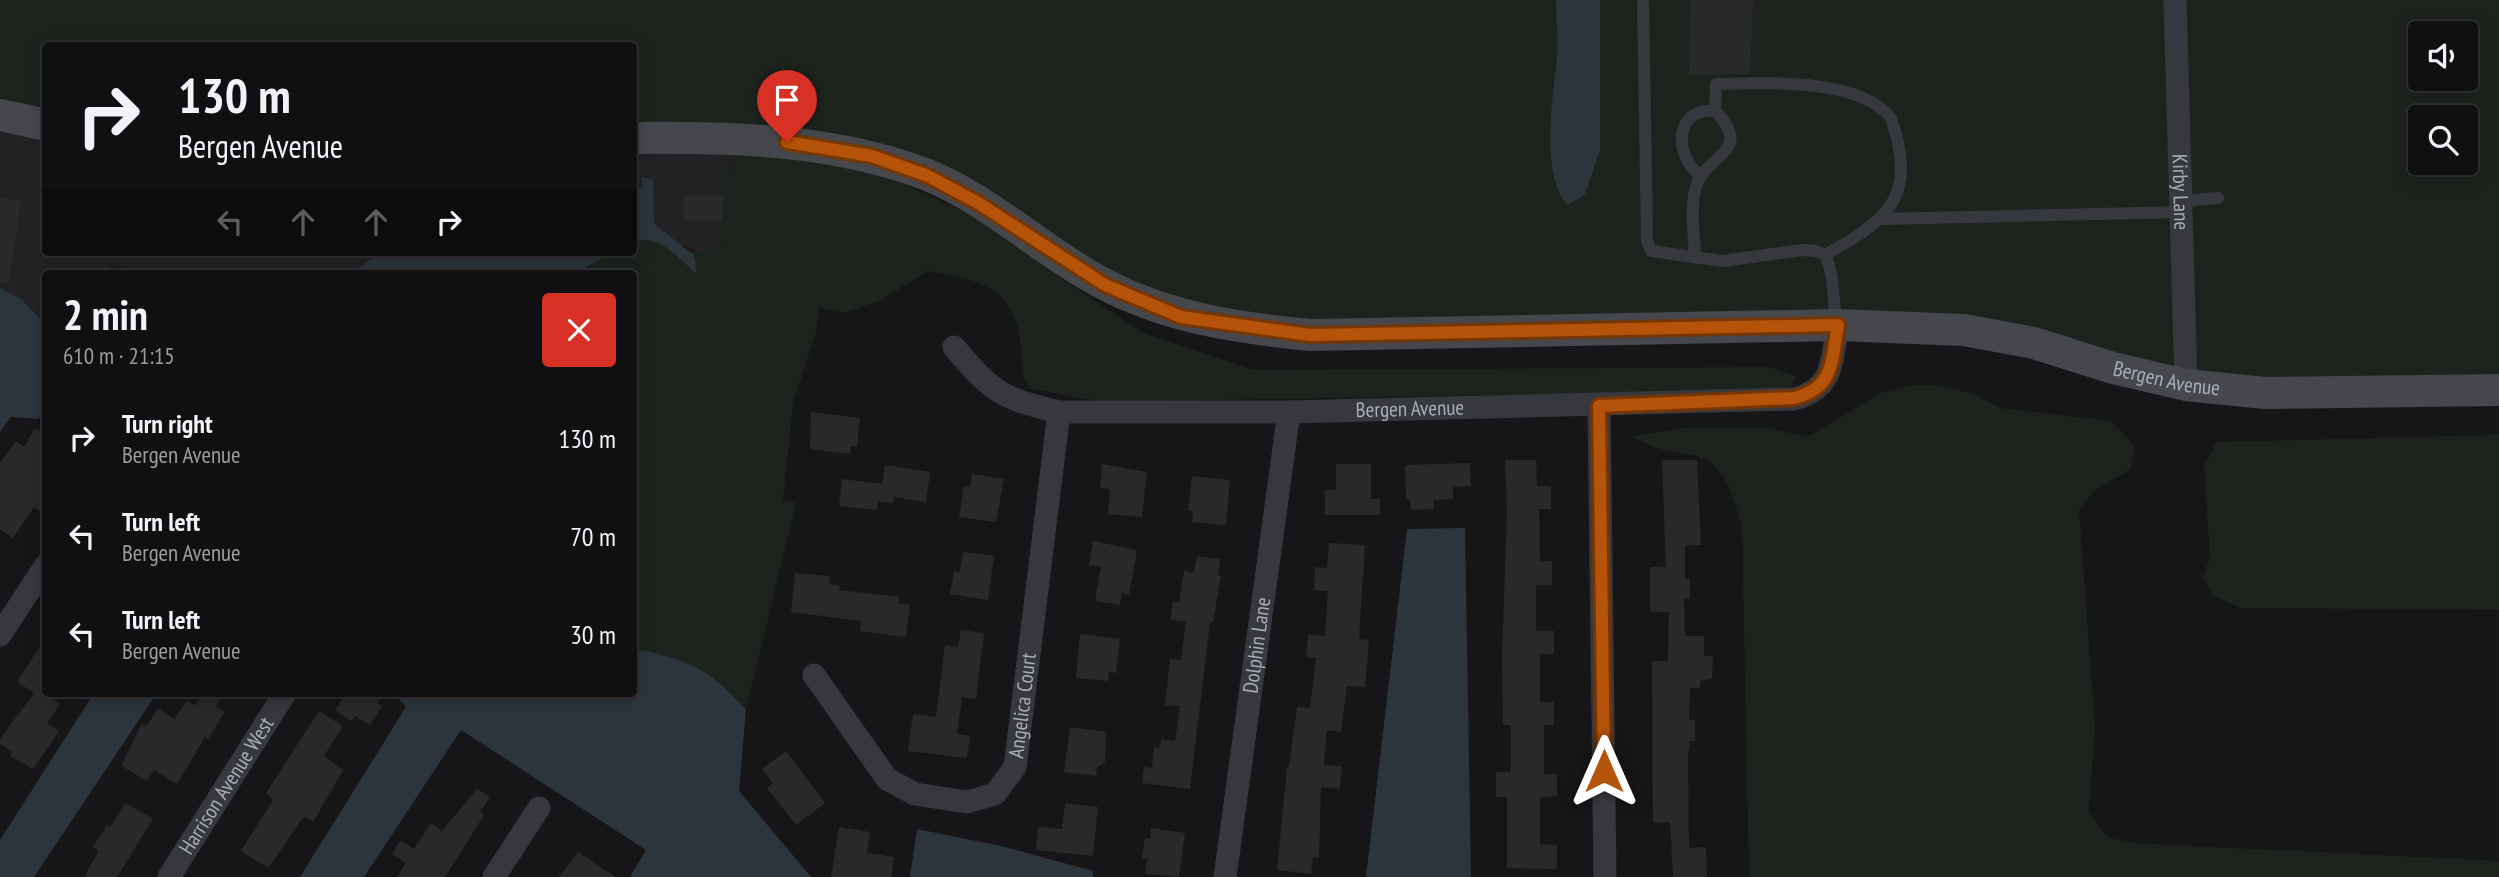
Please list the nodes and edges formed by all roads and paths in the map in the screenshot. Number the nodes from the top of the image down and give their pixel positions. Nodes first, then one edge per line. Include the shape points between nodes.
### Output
1 (1643, 0) edge
2 (2175, 0) edge
3 (1715, 111) junction
4 (0, 115) edge
5 (42, 124) edge
6 (637, 138) edge
7 (1701, 176) junction
8 (2217, 198) dead end
9 (2181, 207) junction
10 (1880, 219) junction
11 (1825, 255) junction
12 (1695, 257) junction
13 (1838, 325) junction
14 (954, 347) dead end
15 (2186, 385) junction
16 (2499, 390) edge
17 (1599, 406) junction
18 (1059, 412) junction
19 (1289, 412) junction
20 (42, 571) edge
21 (0, 635) edge
22 (814, 675) dead end
23 (282, 697) edge
24 (539, 808) dead end
25 (169, 877) edge
26 (494, 877) edge
27 (1225, 877) edge
28 (1605, 877) edge

1 - 12 lane via 1647,240 1651,251
2 - 9 street, Kirby Lane
3 - 7 lane via 1731,135 1728,150
3 - 7 lane via 1694,114 1681,141 1691,169
3 - 10 lane via 1716,84 1802,83 1878,106 1891,118 1900,176 1898,195
4 - 5 main road
6 - 13 main road, Bergen Avenue via 787,142 872,156 928,176 970,198 1105,285 1181,317 1262,330 1310,335
7 - 12 lane via 1693,198
8 - 9 lane
9 - 10 lane
9 - 15 street, Kirby Lane
10 - 11 lane
11 - 12 lane via 1803,250 1722,261
11 - 13 lane via 1832,269
13 - 15 main road, Bergen Avenue via 1964,330 2035,343
13 - 17 street, Bergen Avenue via 1828,376 1814,394
14 - 18 street, Bergen Avenue via 986,385 1016,402
15 - 16 main road, Bergen Avenue via 2266,393
17 - 19 street, Bergen Avenue
17 - 28 street
18 - 19 street, Bergen Avenue
18 - 22 street, Angelica Court via 1015,767 995,794 967,802 915,794 887,779
19 - 27 street, Dolphin Lane
20 - 21 street
23 - 25 street, Harrison Avenue West
24 - 26 street

